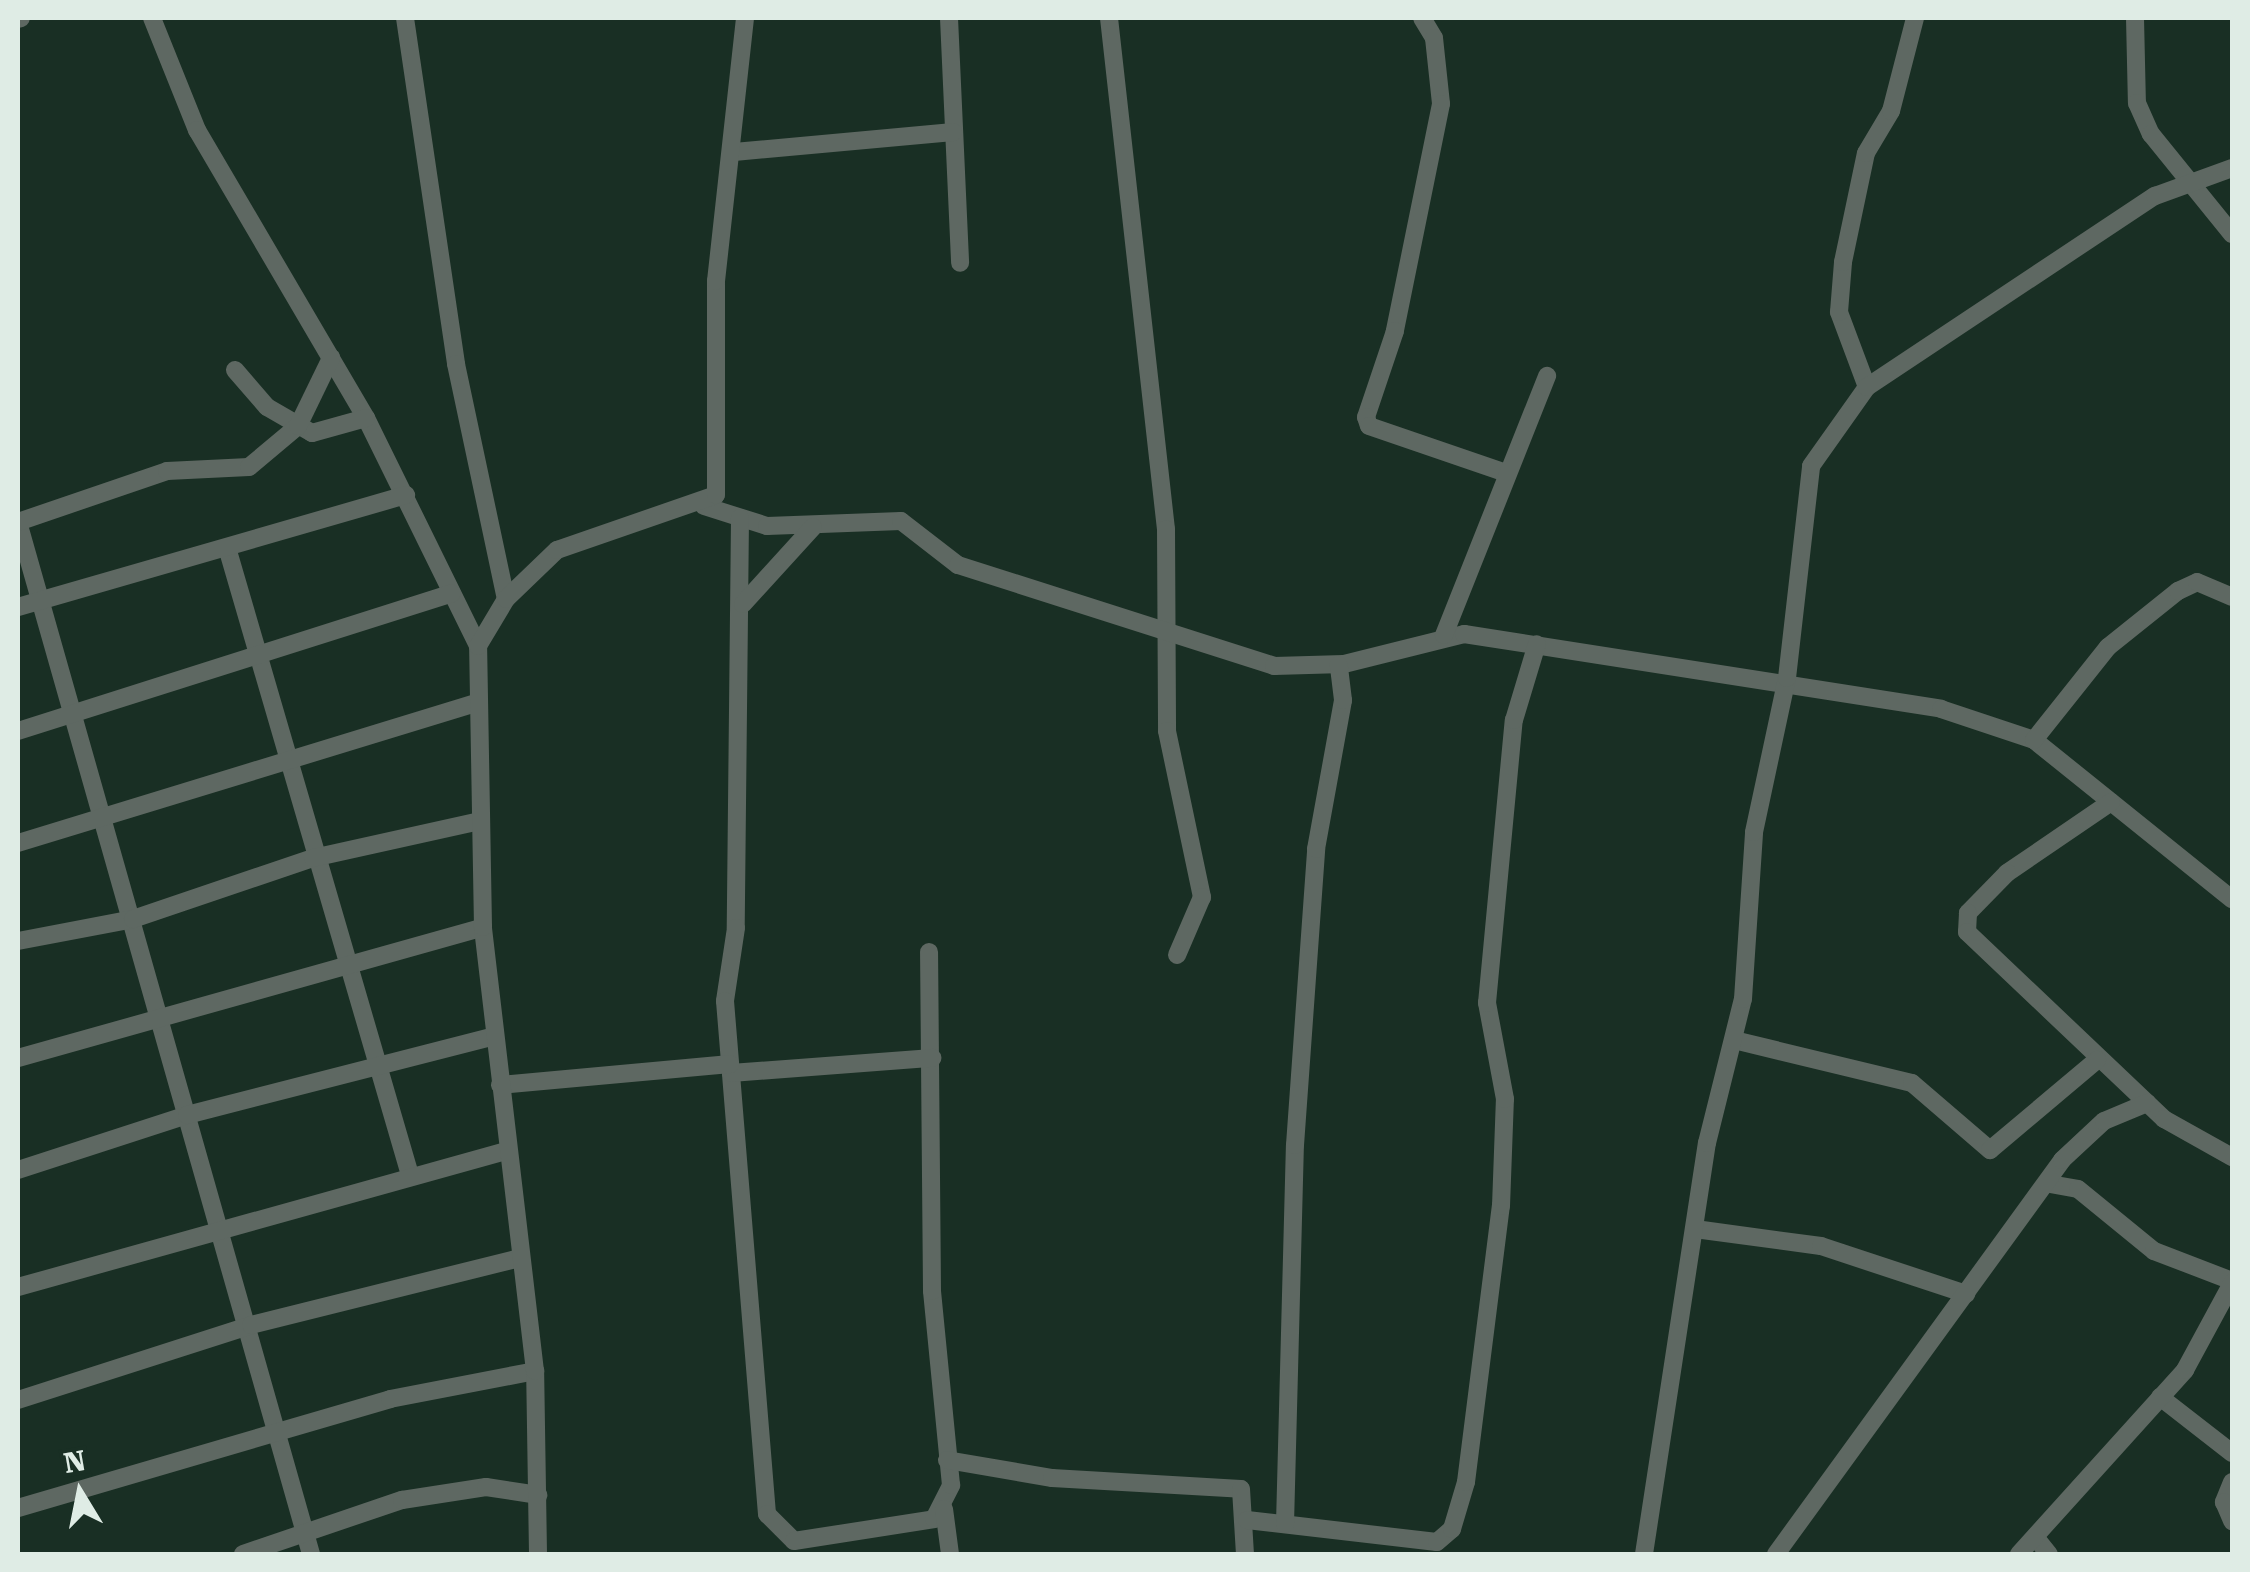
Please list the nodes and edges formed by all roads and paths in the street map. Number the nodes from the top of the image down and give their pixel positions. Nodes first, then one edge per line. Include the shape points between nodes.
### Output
1 (152, 18) edge
2 (404, 18) edge
3 (745, 18) edge
4 (949, 18) edge
5 (1109, 18) edge
6 (1422, 18) edge
7 (1915, 18) edge
8 (2135, 18) edge
9 (952, 132) junction
10 (734, 152) junction
11 (2232, 168) edge
12 (2196, 178) junction
13 (2232, 234) edge
14 (960, 262) dead end
15 (331, 358) junction
16 (235, 370) dead end
17 (1547, 376) dead end
18 (1867, 387) junction
19 (366, 418) junction
20 (298, 426) junction
21 (1506, 473) junction
22 (406, 496) junction
23 (704, 506) junction
24 (740, 518) junction
25 (18, 522) edge
26 (813, 527) junction
27 (228, 551) junction
28 (452, 593) junction
29 (2232, 597) edge
30 (506, 598) junction
31 (46, 603) junction
32 (742, 604) junction
33 (18, 607) edge
34 (1444, 635) junction
35 (1171, 638) junction
36 (1537, 644) junction
37 (478, 646) junction
38 (260, 652) junction
39 (1338, 664) junction
40 (1787, 678) junction
41 (477, 703) junction
42 (72, 718) junction
43 (18, 731) edge
44 (2034, 740) junction
45 (293, 754) junction
46 (2110, 802) junction
47 (103, 815) junction
48 (480, 820) junction
49 (18, 844) edge
50 (313, 858) junction
51 (2232, 899) edge
52 (133, 919) junction
53 (484, 927) junction
54 (18, 941) edge
55 (929, 952) dead end
56 (1177, 955) dead end
57 (348, 965) junction
58 (158, 1021) junction
59 (494, 1036) junction
60 (1734, 1040) junction
61 (18, 1058) edge
62 (932, 1058) junction
63 (2097, 1060) junction
64 (380, 1062) junction
65 (731, 1068) junction
66 (500, 1085) junction
67 (2147, 1103) junction
68 (187, 1115) junction
69 (506, 1151) junction
70 (2232, 1157) edge
71 (18, 1170) edge
72 (410, 1175) junction
73 (2050, 1184) junction
74 (219, 1226) junction
75 (1695, 1229) junction
76 (515, 1259) junction
77 (2232, 1282) edge
78 (18, 1287) edge
79 (1966, 1294) junction
80 (251, 1325) junction
81 (535, 1371) junction
82 (2160, 1398) junction
83 (18, 1400) edge
84 (278, 1430) junction
85 (2232, 1454) edge
86 (947, 1460) junction
87 (2232, 1482) edge
88 (538, 1495) junction
89 (18, 1508) edge
90 (944, 1510) junction
91 (1247, 1520) junction
92 (2232, 1520) edge
93 (1285, 1524) junction
94 (306, 1533) junction
95 (2035, 1537) junction
96 (243, 1554) edge
97 (311, 1554) edge
98 (538, 1554) edge
99 (950, 1554) edge
100 (1245, 1554) edge
101 (1644, 1554) edge
102 (1776, 1554) edge
103 (2019, 1554) edge
104 (2049, 1554) edge

1 - 15 street via 197,130
2 - 30 street via 456,364
3 - 10 street
4 - 9 street
5 - 35 street
6 - 21 street via 1434,38 1440,104 1395,331 1366,417 1368,426
7 - 18 street via 1891,111 1866,152 1843,262 1839,312
8 - 12 street via 2137,103 2168,158
9 - 10 street
9 - 14 street
10 - 23 street via 713,321 720,454 716,495
11 - 12 street
12 - 13 street
12 - 18 street via 2155,196
15 - 19 street
15 - 20 street
16 - 20 street
17 - 21 street
18 - 40 street via 1811,466
19 - 20 street via 328,433
19 - 22 street
20 - 25 street via 249,467 167,471
21 - 34 street
22 - 27 street
22 - 28 street
23 - 24 street
23 - 30 street via 557,550
24 - 26 street
24 - 32 street
25 - 31 street
26 - 32 street
26 - 35 street via 901,520 958,566
27 - 31 street
27 - 38 street
28 - 37 street
28 - 38 street
29 - 44 street via 2197,582 2178,591 2108,647
30 - 37 street
31 - 33 street
31 - 42 street
32 - 65 street
34 - 36 street
34 - 39 street
35 - 39 street via 1274,666
35 - 56 street via 1167,731 1202,897
36 - 40 street
36 - 93 street via 1514,720 1487,1004 1505,1099 1501,1206 1466,1482 1452,1529 1437,1542
37 - 41 street
38 - 42 street
38 - 45 street
39 - 93 street via 1343,700 1316,849 1295,1145
40 - 44 street via 1941,709
40 - 60 street via 1754,832
41 - 45 street
41 - 48 street
42 - 43 street
42 - 47 street
44 - 46 street
45 - 47 street
45 - 50 street
46 - 51 street
46 - 63 street via 2007,873 1966,921 1972,942
47 - 49 street
47 - 52 street
48 - 50 street
48 - 53 street
50 - 52 street
50 - 57 street
52 - 54 street
52 - 58 street
53 - 57 street
53 - 59 street
55 - 62 street
57 - 58 street
57 - 64 street
58 - 61 street
58 - 68 street
59 - 64 street
59 - 66 street
60 - 63 street via 1912,1083 1990,1150
60 - 75 street
62 - 65 street
62 - 86 street via 932,1291
63 - 67 street
64 - 68 street
64 - 72 street via 383,1101
65 - 66 street
65 - 90 street via 767,1514 794,1541 918,1524
66 - 69 street
67 - 70 street
67 - 73 street via 2083,1136
68 - 71 street
68 - 74 street
69 - 72 street
69 - 76 street
72 - 74 street
73 - 77 street via 2078,1189 2154,1252
73 - 79 street
74 - 78 street
74 - 80 street
75 - 79 street via 1821,1246
75 - 101 street
76 - 80 street
76 - 81 street
77 - 82 street
79 - 102 street
80 - 83 street
80 - 84 street
81 - 84 street
81 - 88 street
82 - 85 street
82 - 95 street
84 - 89 street
84 - 94 street
86 - 90 street
86 - 91 street via 1052,1478 1241,1489
87 - 92 street via 2224,1502
88 - 94 street via 486,1487 402,1500
88 - 98 street
90 - 99 street
91 - 93 street
91 - 100 street
94 - 96 street
94 - 97 street
95 - 103 street
95 - 104 street

